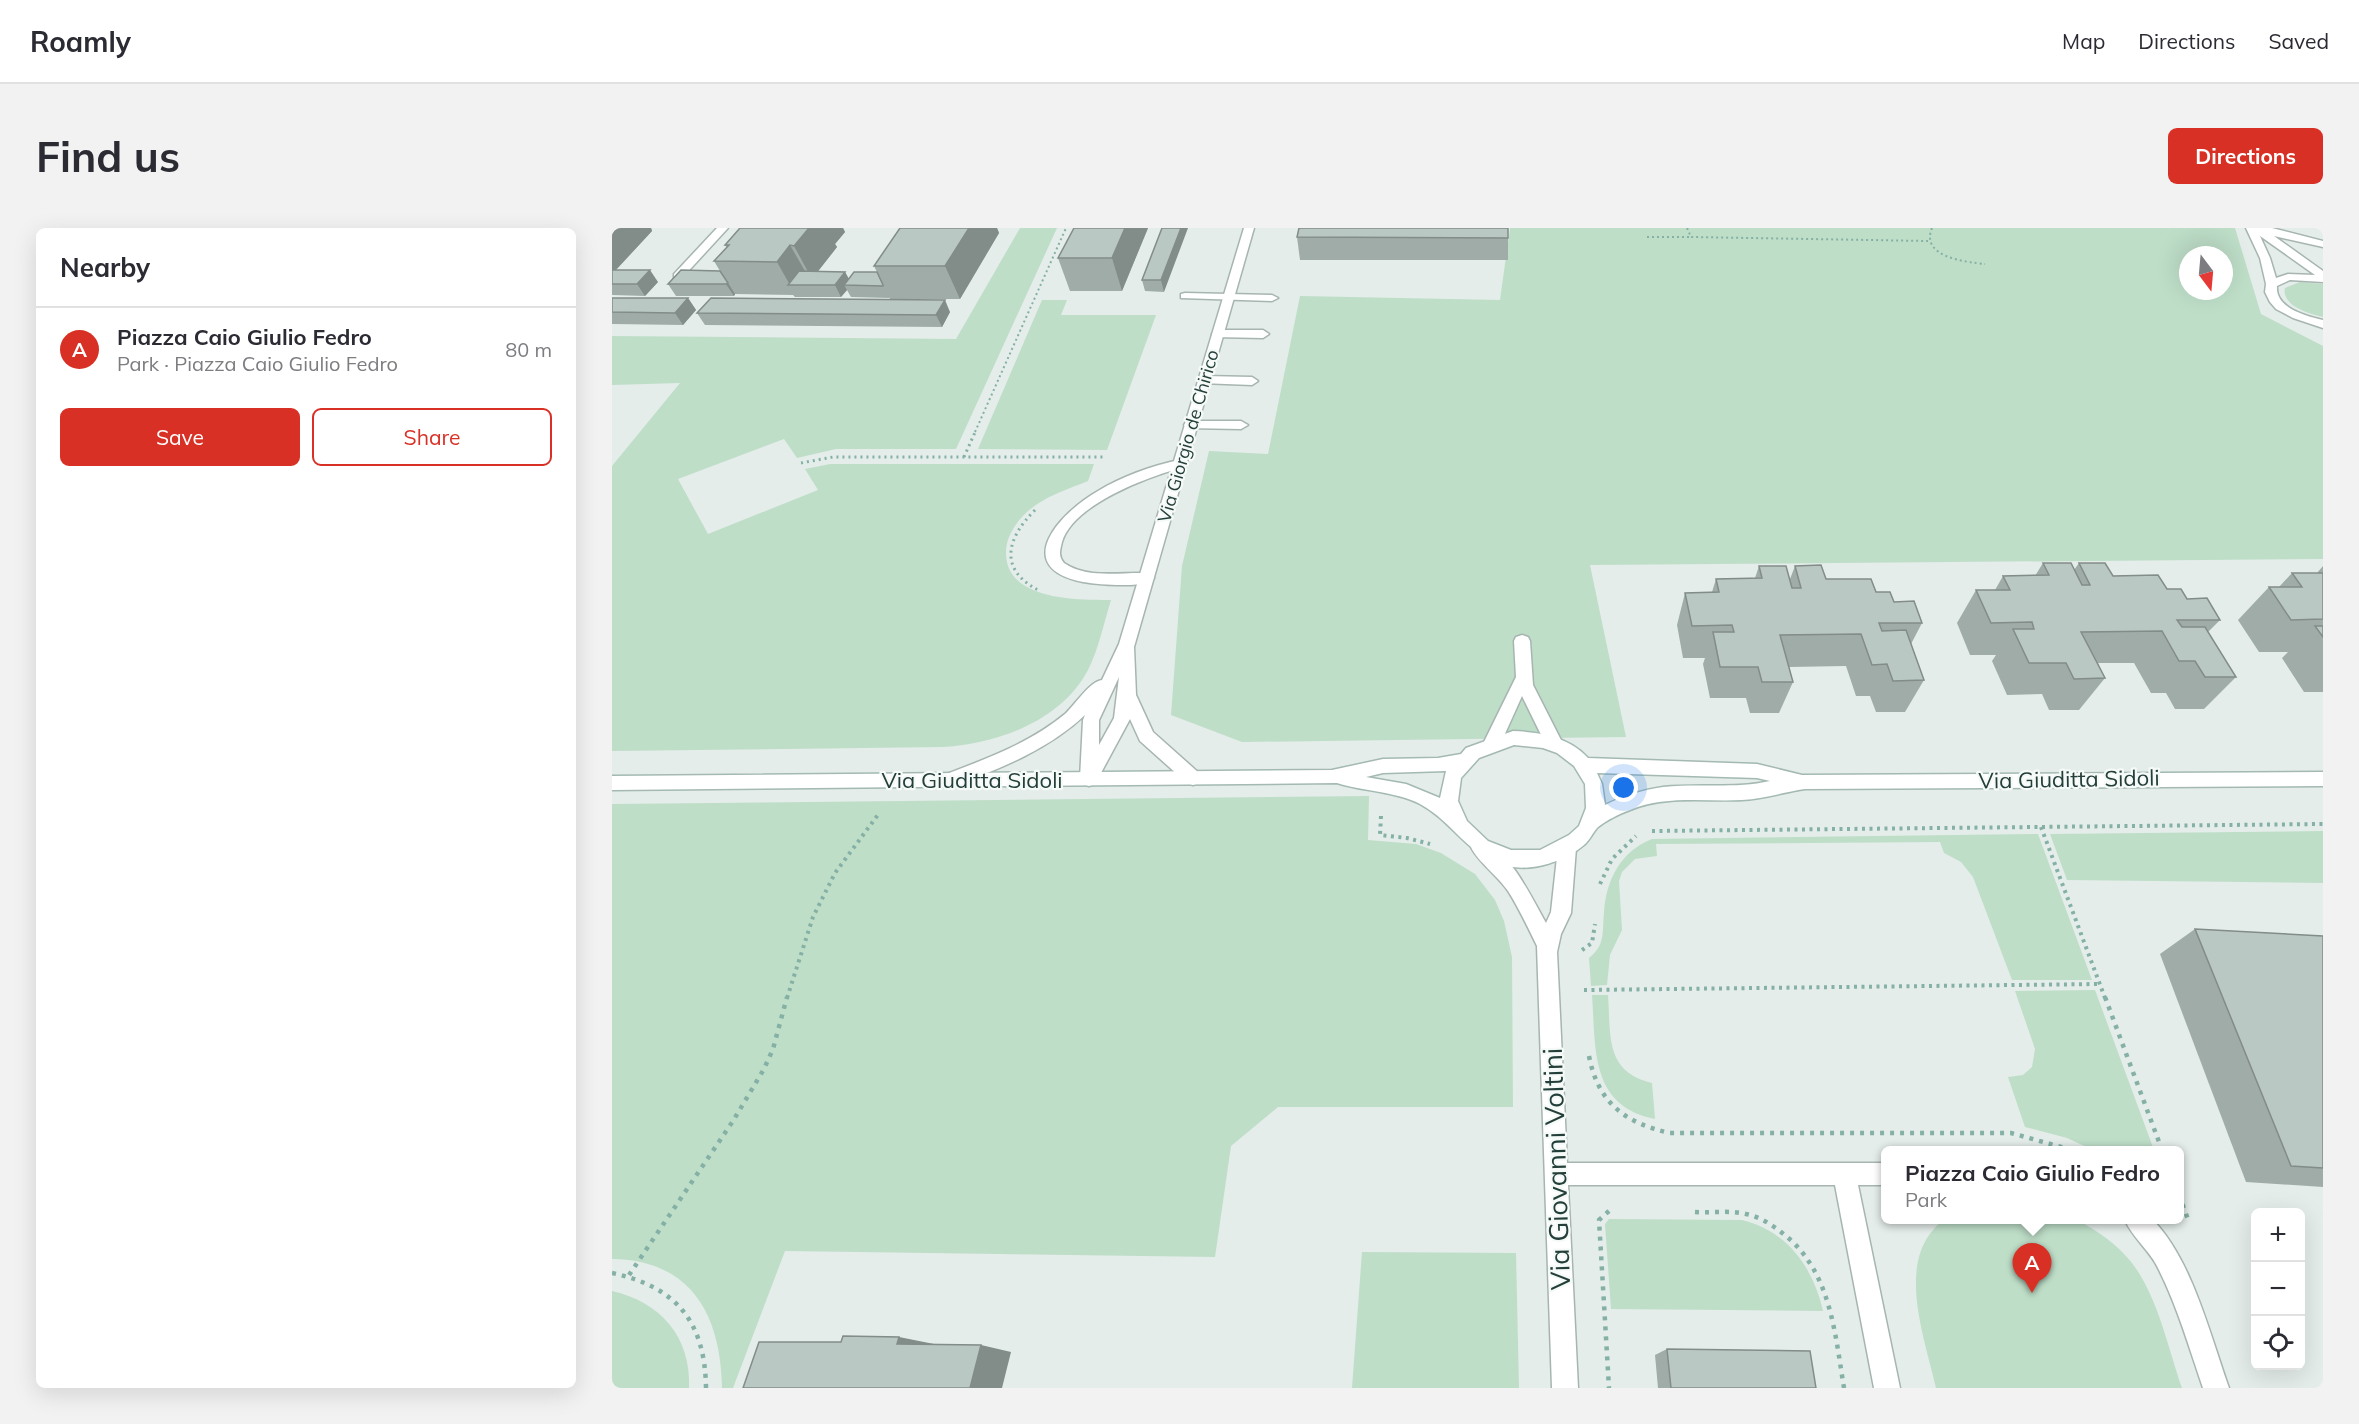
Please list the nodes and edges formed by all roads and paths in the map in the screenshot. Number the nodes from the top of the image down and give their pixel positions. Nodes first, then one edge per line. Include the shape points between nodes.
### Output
1 (723, 228) edge
2 (1066, 228) edge
3 (1248, 228) edge
4 (1687, 228) edge
5 (1932, 228) edge
6 (2251, 228) edge
7 (2256, 228) edge
8 (2264, 228) edge
9 (1647, 237) dead end
10 (1690, 237) junction
11 (1928, 241) junction
12 (2323, 244) edge
13 (1985, 264) dead end
14 (678, 276) edge
15 (2323, 277) edge
16 (2272, 284) junction
17 (1185, 296) dead end
18 (1228, 296) junction
19 (1272, 298) dead end
20 (2323, 324) edge
21 (1218, 334) junction
22 (1263, 334) dead end
23 (1204, 380) junction
24 (1252, 381) dead end
25 (1191, 425) junction
26 (1241, 425) dead end
27 (964, 457) junction
28 (1107, 457) dead end
29 (801, 463) dead end
30 (1179, 464) junction
31 (1146, 578) junction
32 (1522, 641) dead end
33 (1127, 644) junction
34 (1524, 678) junction
35 (1493, 742) junction
36 (1554, 744) junction
37 (1462, 761) junction
38 (1583, 765) junction
39 (1332, 777) junction
40 (1193, 778) junction
41 (2323, 778) edge
42 (1089, 779) junction
43 (905, 780) junction
44 (950, 780) junction
45 (1815, 782) junction
46 (612, 783) edge
47 (1382, 786) junction
48 (1455, 822) junction
49 (1590, 823) junction
50 (2323, 824) edge
51 (2041, 827) junction
52 (1439, 847) dead end
53 (1480, 848) junction
54 (1567, 848) junction
55 (1597, 893) dead end
56 (1595, 917) dead end
57 (1548, 950) junction
58 (1581, 950) junction
59 (1581, 960) dead end
60 (1583, 980) dead end
61 (2100, 984) junction
62 (1584, 990) junction
63 (1585, 1001) dead end
64 (1588, 1045) dead end
65 (2059, 1146) edge
66 (2161, 1146) edge
67 (1556, 1174) junction
68 (1844, 1174) junction
69 (1881, 1174) edge
70 (1620, 1212) dead end
71 (1690, 1212) dead end
72 (2140, 1224) edge
73 (612, 1273) edge
74 (629, 1275) junction
75 (706, 1388) edge
76 (1565, 1388) edge
77 (1610, 1388) edge
78 (1844, 1388) edge
79 (1887, 1388) edge
80 (2216, 1388) edge

1 - 14 street
2 - 27 path
3 - 18 street, Via Giorgio de Chirico
4 - 10 path
5 - 11 path
6 - 16 street
7 - 15 street
8 - 12 street
9 - 10 path
10 - 11 path
11 - 13 path via 1933,248 1956,259
15 - 16 street via 2288,277
16 - 20 street via 2269,290 2279,305 2306,320
17 - 18 street
18 - 19 street
18 - 21 street, Via Giorgio de Chirico
21 - 22 street
21 - 23 street, Via Giorgio de Chirico
23 - 24 street
23 - 25 street, Via Giorgio de Chirico
25 - 26 street
25 - 30 street, Via Giorgio de Chirico
27 - 28 path
27 - 29 path via 833,457
30 - 31 street, Via Giorgio de Chirico
30 - 31 street via 1149,471 1093,501 1069,520 1054,543 1055,562 1066,572
31 - 33 street, Via Giorgio de Chirico
32 - 34 street
33 - 40 street, Via Giorgio de Chirico via 1128,695 1146,736
33 - 42 street, Via Giorgio de Chirico via 1091,720
33 - 42 street via 1122,718
33 - 44 street, Via Giorgio de Chirico via 1093,696 1056,729 1006,760
34 - 35 street
34 - 36 street
35 - 36 street, Via Giuditta Sidoli via 1524,738
35 - 37 street, Via Giuditta Sidoli
36 - 38 street, Via Giuditta Sidoli
37 - 39 street, Via Giuditta Sidoli via 1383,766
37 - 48 street via 1449,790
38 - 45 street, Via Giuditta Sidoli via 1747,770
38 - 49 street, Via Giuditta Sidoli via 1595,789 1595,815
39 - 40 street, Via Giuditta Sidoli
39 - 47 street, Via Giuditta Sidoli
40 - 42 street, Via Giuditta Sidoli
41 - 45 street, Via Giuditta Sidoli
42 - 44 street, Via Giuditta Sidoli
43 - 44 street, Via Giuditta Sidoli
43 - 46 street, Via Giuditta Sidoli
43 - 74 path via 859,838 821,901 796,964 773,1049 756,1084
45 - 49 street, Via Giuditta Sidoli via 1742,793 1652,795 1622,803
47 - 48 street, Via Giuditta Sidoli via 1410,791 1430,800
47 - 52 path via 1380,835
48 - 53 street, Via Giuditta Sidoli
49 - 54 street, Via Giuditta Sidoli via 1585,834
50 - 51 path
51 - 55 path via 1650,831 1638,834 1612,859
51 - 61 path
53 - 54 street, Via Giuditta Sidoli via 1522,859
53 - 57 street, Via Giovanni Voltini via 1516,887
54 - 57 street, Via Giovanni Voltini via 1561,913
56 - 58 path via 1592,943
57 - 58 path
57 - 67 street, Via Giovanni Voltini
58 - 59 path
60 - 62 path
61 - 62 path
61 - 66 path
62 - 63 path
64 - 65 path via 1593,1079 1609,1102 1630,1120 1656,1130 2004,1133
67 - 68 street
67 - 76 street, Via Giovanni Voltini
68 - 69 street
68 - 79 street
70 - 77 path via 1608,1211 1599,1220
71 - 78 path via 1757,1217 1799,1247 1821,1279 1827,1296
72 - 80 street via 2172,1272
73 - 74 path
74 - 75 path via 655,1284 687,1313 704,1357

